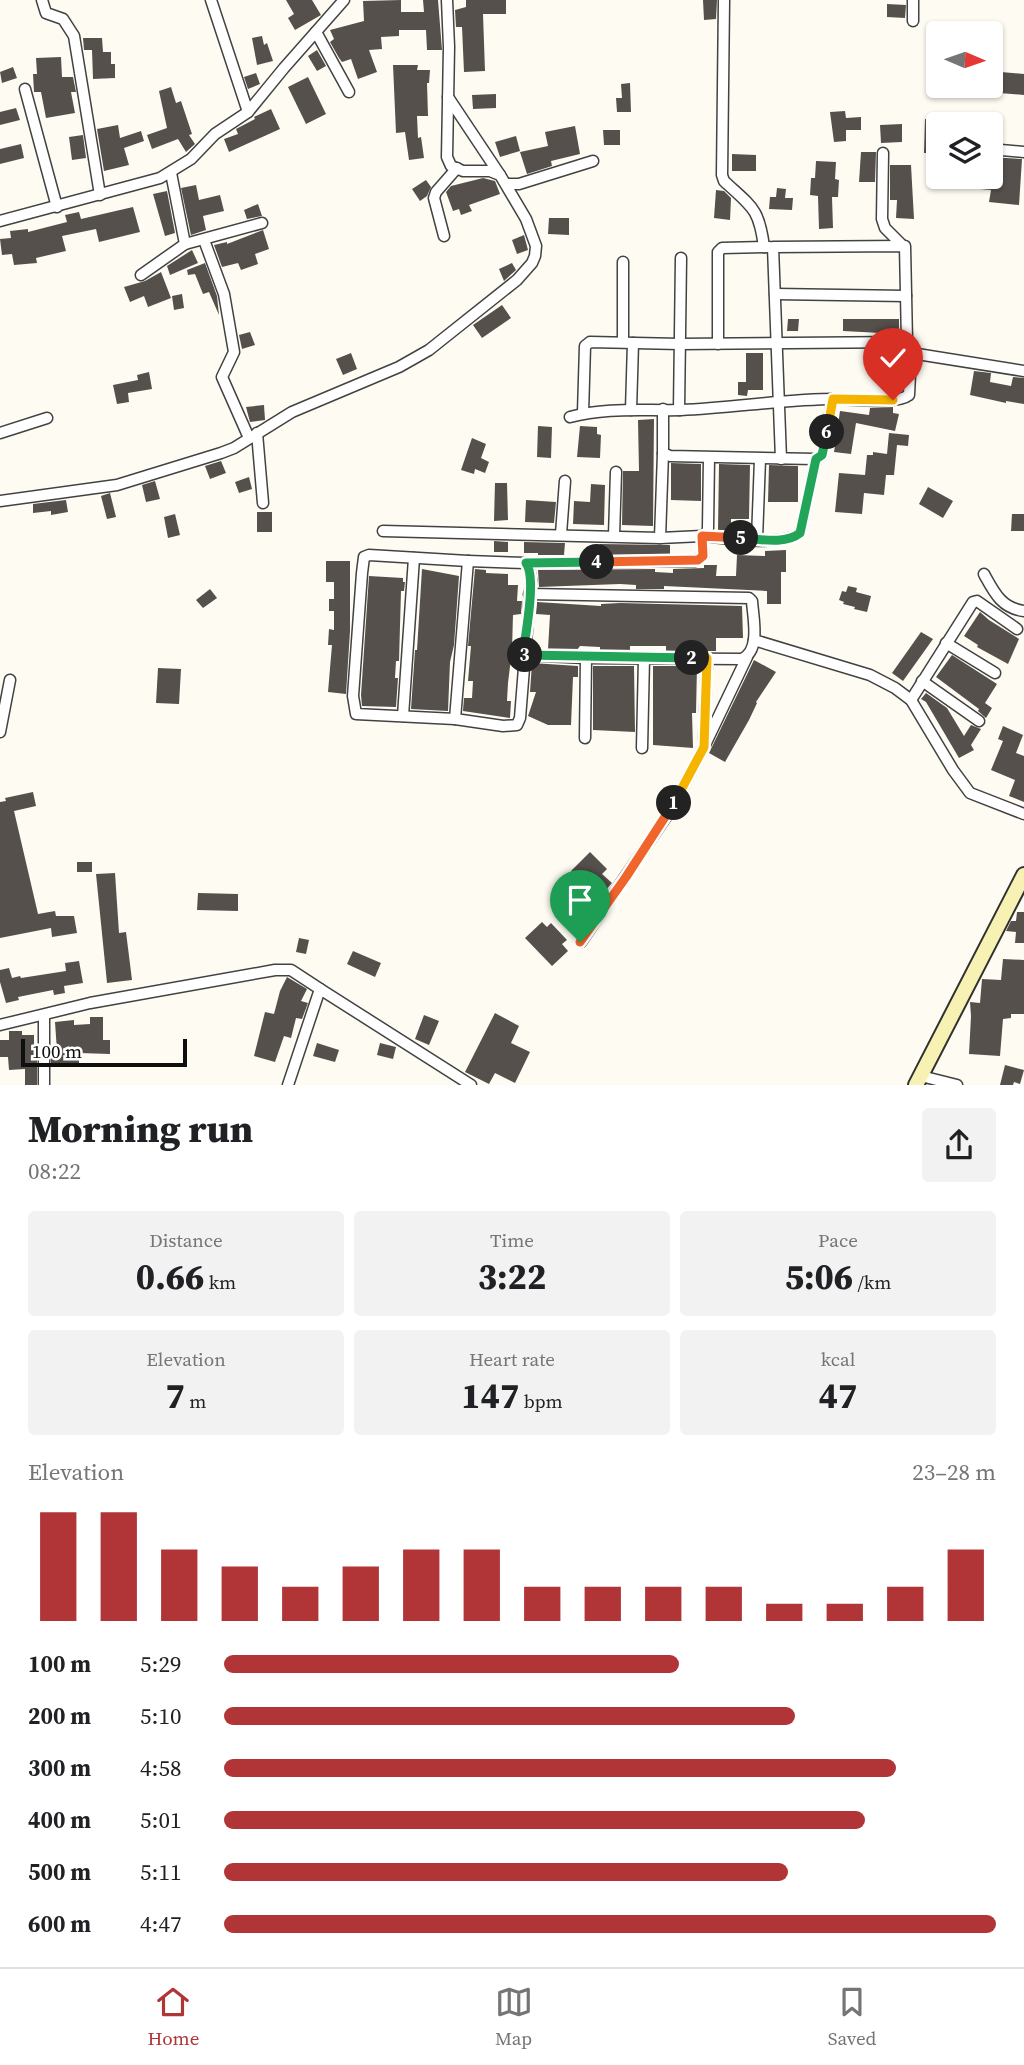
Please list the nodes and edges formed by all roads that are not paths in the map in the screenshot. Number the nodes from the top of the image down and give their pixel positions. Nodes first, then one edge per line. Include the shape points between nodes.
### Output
1 (42, 0) edge
2 (211, 0) edge
3 (344, 0) edge
4 (447, 0) edge
5 (724, 0) edge
6 (914, 0) edge
7 (913, 20) dead end
8 (316, 32) junction
9 (25, 89) dead end
10 (349, 92) dead end
11 (448, 96) junction
12 (248, 112) junction
13 (1003, 150) edge
14 (1024, 152) edge
15 (883, 153) dead end
16 (593, 161) dead end
17 (457, 168) junction
18 (171, 173) junction
19 (503, 180) junction
20 (100, 195) junction
21 (57, 207) junction
22 (0, 221) edge
23 (262, 223) dead end
24 (444, 236) dead end
25 (204, 240) junction
26 (185, 244) junction
27 (903, 246) junction
28 (768, 247) junction
29 (681, 258) dead end
30 (623, 262) dead end
31 (141, 275) dead end
32 (775, 294) junction
33 (906, 296) junction
34 (906, 342) junction
35 (628, 343) junction
36 (680, 344) junction
37 (718, 344) junction
38 (777, 344) junction
39 (911, 353) junction
40 (1024, 371) edge
41 (833, 399) junction
42 (779, 404) junction
43 (663, 409) junction
44 (631, 410) junction
45 (679, 410) junction
46 (583, 413) junction
47 (570, 417) dead end
48 (47, 418) dead end
49 (0, 433) edge
50 (253, 436) junction
51 (663, 453) junction
52 (709, 458) junction
53 (760, 459) junction
54 (780, 459) junction
55 (816, 459) junction
56 (616, 472) dead end
57 (565, 481) dead end
58 (0, 501) edge
59 (263, 503) dead end
60 (383, 531) dead end
61 (561, 534) junction
62 (614, 536) junction
63 (702, 536) junction
64 (660, 538) junction
65 (757, 539) junction
66 (414, 558) junction
67 (468, 561) junction
68 (526, 563) junction
69 (984, 574) dead end
70 (529, 594) junction
71 (1024, 611) edge
72 (1017, 629) dead end
73 (754, 640) junction
74 (947, 643) junction
75 (523, 655) junction
76 (747, 657) junction
77 (586, 658) junction
78 (644, 658) junction
79 (707, 658) junction
80 (995, 673) dead end
81 (10, 680) dead end
82 (922, 681) junction
83 (911, 700) junction
84 (403, 716) junction
85 (455, 719) junction
86 (979, 721) dead end
87 (0, 732) edge
88 (585, 738) dead end
89 (704, 747) junction
90 (642, 748) dead end
91 (1024, 814) edge
92 (1024, 876) edge
93 (580, 942) dead end
94 (320, 989) junction
95 (44, 1015) junction
96 (0, 1025) edge
97 (919, 1081) edge
98 (44, 1085) edge
99 (288, 1085) edge
100 (471, 1085) edge
101 (957, 1085) edge

1 - 20 street via 46,13 63,19 74,36
2 - 12 street
3 - 8 street
4 - 11 street
5 - 28 street via 722,178 754,210
6 - 7 street
8 - 10 street
8 - 12 street
9 - 21 street
11 - 17 street via 447,157
11 - 19 street
12 - 18 street
13 - 14 street
15 - 27 street via 882,219
16 - 19 street via 519,184
17 - 19 street via 489,171
17 - 24 street via 434,198
18 - 20 street
18 - 26 street
19 - 50 street via 536,246 532,263 517,280 429,350 292,412
20 - 21 street
21 - 22 street
23 - 25 street
25 - 26 street
25 - 50 street via 224,294 234,352 222,377
26 - 31 street
27 - 28 street
27 - 33 street
28 - 32 street
28 - 37 street via 722,248 718,252
29 - 36 street
30 - 35 street
32 - 33 street
32 - 38 street
33 - 34 street
34 - 38 street
34 - 39 street
35 - 36 street
35 - 44 street
35 - 46 street via 590,342 585,346
36 - 37 street
36 - 45 street
37 - 38 street
38 - 42 street
39 - 40 street
39 - 41 street via 906,398
41 - 42 street
41 - 55 street via 822,455
42 - 45 street
42 - 54 street
43 - 44 street
43 - 45 street
43 - 51 street
44 - 46 street
46 - 47 street
48 - 49 street
50 - 58 street via 221,453 117,485
50 - 59 street
51 - 52 street
51 - 64 street
52 - 53 street
52 - 63 street via 708,527
53 - 54 street
53 - 65 street
54 - 55 street
55 - 65 street via 800,533 786,540
56 - 62 street
57 - 61 street
60 - 61 street
61 - 62 street
62 - 64 street
63 - 64 street
63 - 65 street
63 - 68 street via 703,556 698,560
66 - 67 street
66 - 84 street
66 - 84 street via 364,557 354,679 356,714
67 - 68 street
67 - 85 street
68 - 70 street via 531,573
69 - 71 street via 999,600
70 - 73 street via 748,598 752,601
70 - 75 street
72 - 74 street via 977,600
73 - 76 street
73 - 83 street via 870,675
74 - 80 street
74 - 82 street
75 - 77 street
75 - 85 street via 517,725
76 - 79 street
76 - 89 street
77 - 78 street
77 - 88 street
78 - 79 street
78 - 90 street
79 - 89 street
81 - 87 street
82 - 83 street
82 - 86 street
83 - 91 street via 970,793
84 - 85 street
89 - 93 street via 670,811
92 - 97 street
94 - 95 street via 282,969
94 - 99 street
94 - 100 street
95 - 96 street
95 - 98 street
97 - 101 street

